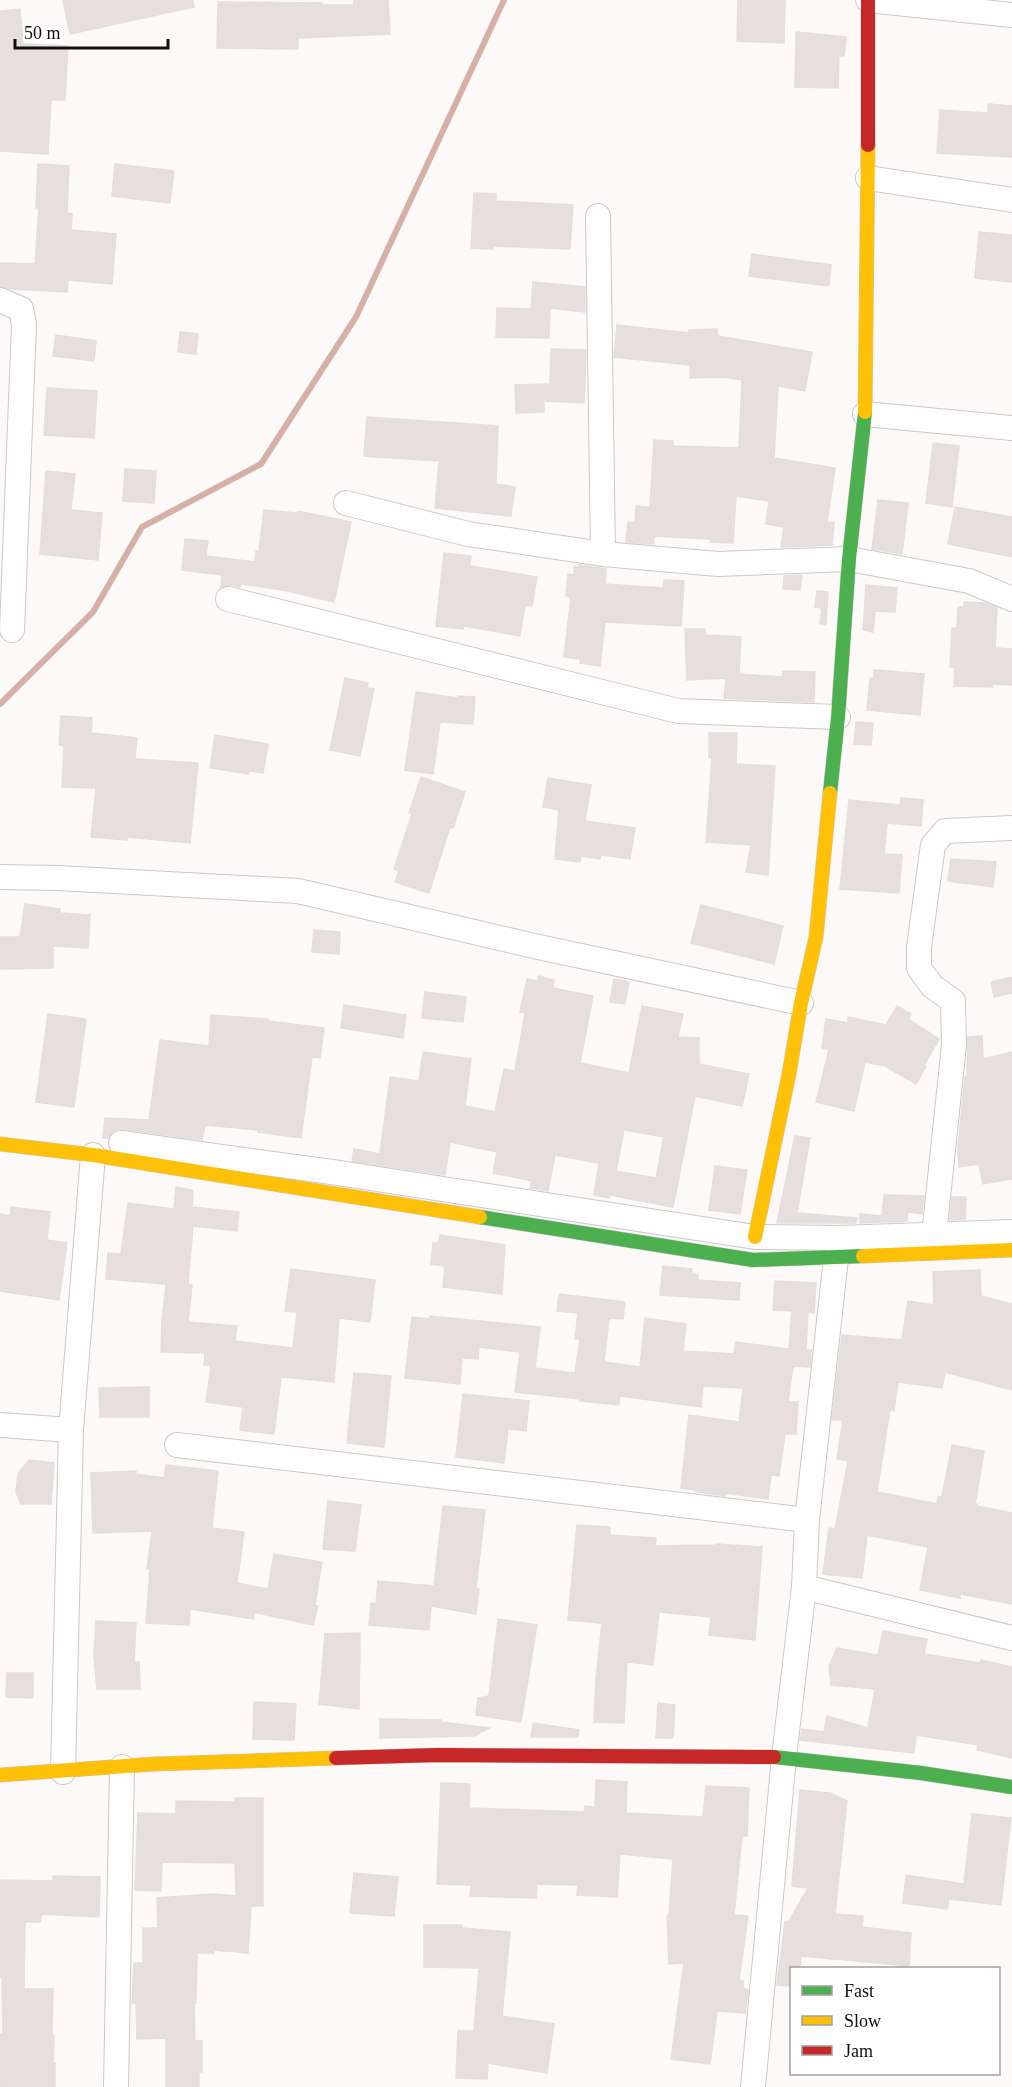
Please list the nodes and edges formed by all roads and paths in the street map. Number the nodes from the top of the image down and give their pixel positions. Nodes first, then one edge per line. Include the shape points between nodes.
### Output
1 (868, 0) edge
2 (1012, 15) edge
3 (868, 178) junction
4 (1012, 200) edge
5 (598, 216) dead end
6 (0, 300) edge
7 (865, 414) junction
8 (1012, 428) edge
9 (346, 503) dead end
10 (603, 554) junction
11 (849, 560) junction
12 (228, 599) dead end
13 (1012, 599) edge
14 (12, 630) dead end
15 (838, 717) junction
16 (1012, 828) edge
17 (0, 877) edge
18 (801, 1003) junction
19 (0, 1127) edge
20 (0, 1144) edge
21 (93, 1155) junction
22 (1012, 1232) edge
23 (934, 1235) junction
24 (755, 1237) junction
25 (1012, 1250) edge
26 (836, 1258) junction
27 (0, 1425) edge
28 (71, 1430) junction
29 (177, 1445) dead end
30 (807, 1520) junction
31 (804, 1587) junction
32 (1012, 1638) edge
33 (784, 1757) junction
34 (122, 1767) junction
35 (63, 1773) junction
36 (0, 1775) edge
37 (1012, 1787) edge
38 (116, 2087) edge
39 (753, 2087) edge

1 - 2 street
1 - 3 street
3 - 4 street
3 - 7 street
5 - 10 street
6 - 14 street via 21,309 24,324
7 - 8 street
7 - 11 street
9 - 10 street via 468,534
10 - 11 street via 718,564
11 - 13 street via 969,581
11 - 15 street
12 - 15 street via 678,711
15 - 18 street via 816,937
16 - 23 street via 945,831 933,845 919,968 952,1001 954,1045
17 - 18 street via 298,891
18 - 24 street
19 - 24 street via 332,1172
20 - 21 street
21 - 26 street via 743,1258
21 - 28 street
22 - 23 street
23 - 24 street
25 - 26 street
26 - 30 street
27 - 28 street
28 - 35 street
29 - 30 street
30 - 31 street
31 - 32 street
31 - 33 street
33 - 34 street via 437,1755
33 - 37 street
33 - 39 street
34 - 35 street
34 - 38 street
35 - 36 street

